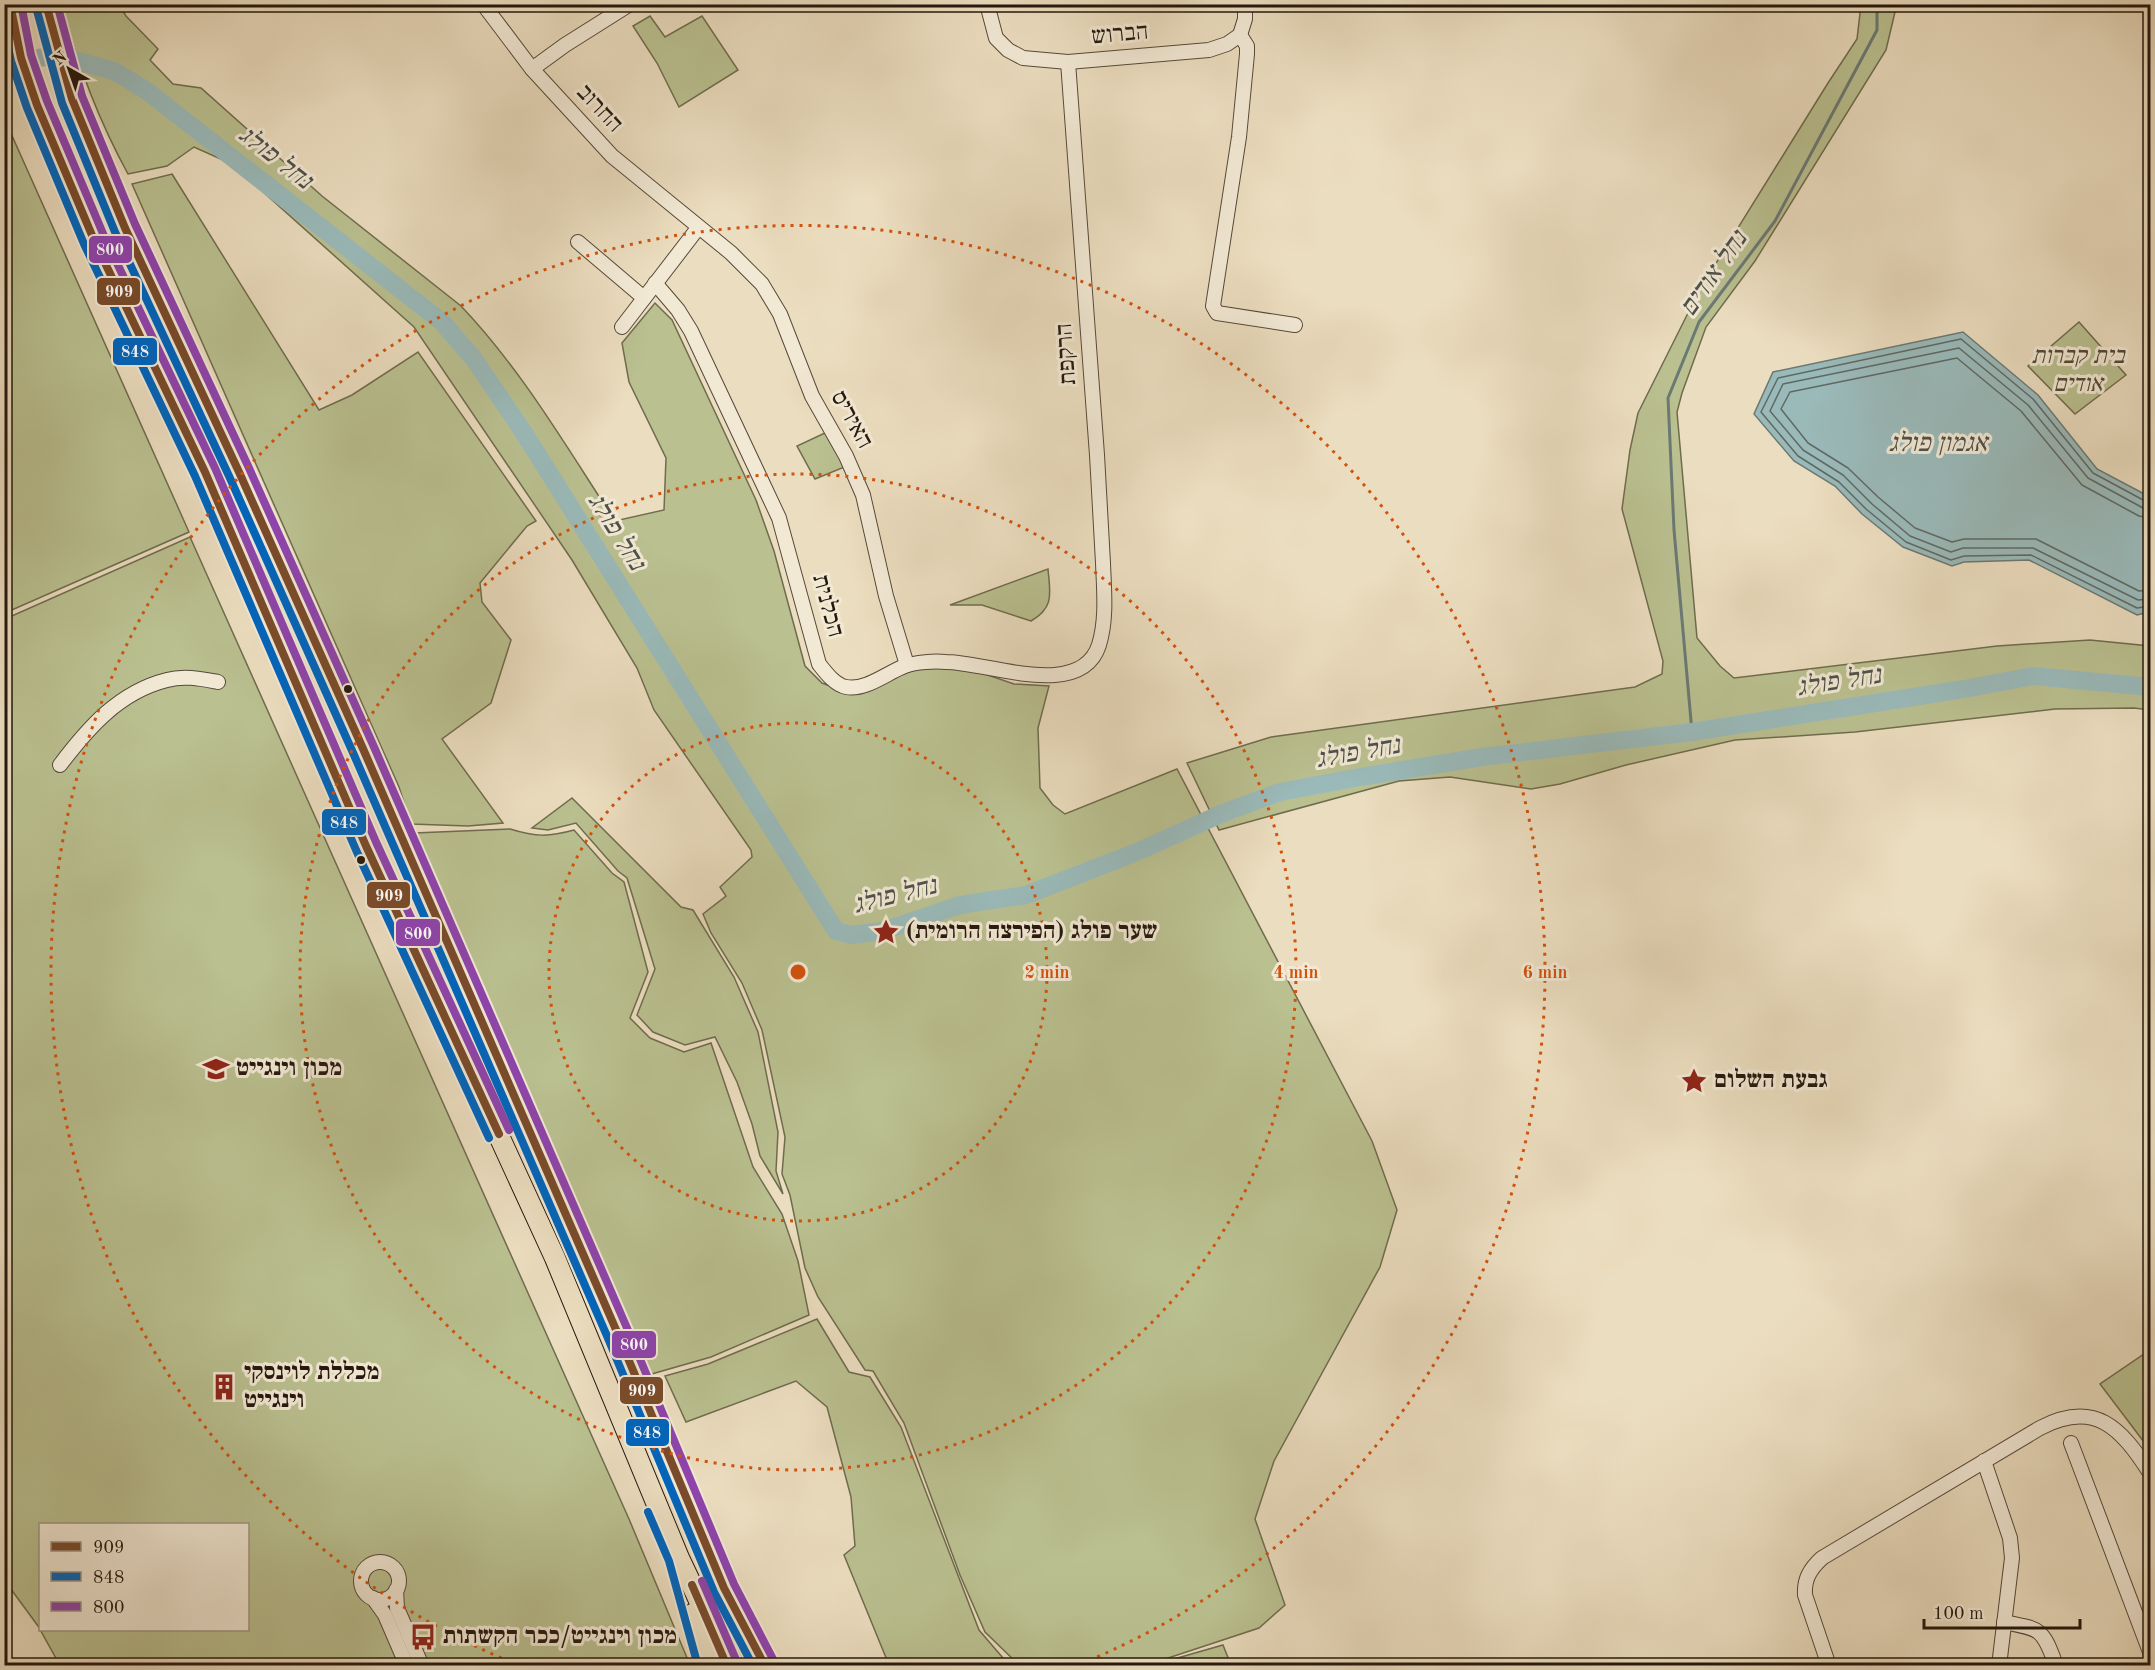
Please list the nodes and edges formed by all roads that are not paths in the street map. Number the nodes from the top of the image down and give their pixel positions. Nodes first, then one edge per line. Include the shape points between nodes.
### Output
1 (10, 4) edge
2 (46, 4) edge
3 (483, 4) edge
4 (630, 4) edge
5 (987, 4) edge
6 (1245, 4) edge
7 (1240, 35) junction
8 (1068, 62) junction
9 (532, 69) junction
10 (698, 228) junction
11 (578, 242) dead end
12 (655, 283) junction
13 (644, 298) junction
14 (1295, 325) dead end
15 (622, 327) dead end
16 (1099, 642) joint
17 (907, 665) junction
18 (218, 682) dead end
19 (60, 765) dead end
20 (2071, 1443) dead end
21 (1984, 1461) junction
22 (2151, 1473) edge
23 (679, 1558) junction
24 (724, 1588) junction
25 (396, 1590) junction
26 (373, 1599) junction
27 (2004, 1622) junction
28 (2151, 1652) edge
29 (2054, 1660) dead end
30 (407, 1665) edge
31 (422, 1665) edge
32 (709, 1665) edge
33 (727, 1665) edge
34 (756, 1665) edge
35 (765, 1665) edge
36 (1829, 1665) edge
37 (1999, 1665) edge

1 - 23 highway via 21,58 37,105 94,240 205,472 371,857 555,1258
2 - 24 highway via 72,99 125,228 368,761
3 - 9 street, החרוב
4 - 9 street
5 - 8 street, הברוש via 996,38 1014,54
6 - 7 street
7 - 8 street, הברוש via 1209,50
7 - 14 street via 1247,54 1240,125 1213,306 1217,313
8 - 16 street, הרקפת via 1100,504 1104,607
9 - 10 street, החרוב via 612,156
10 - 12 street
10 - 17 street, האיריס via 744,264 780,314 812,396 863,495 886,596
11 - 13 street
12 - 13 street
12 - 17 street, הכלנית via 691,331 779,518 819,664 832,679 849,688
13 - 15 street
16 - 17 street, הכלנית via 1089,662 1063,674 1029,675 946,662
18 - 19 street via 168,679 133,694 92,725
20 - 28 street
21 - 22 street via 2049,1424 2078,1416 2104,1422 2118,1431
21 - 27 street via 2010,1538 2012,1570
21 - 36 street via 1822,1558 1810,1571 1804,1586 1807,1605
23 - 32 highway
23 - 33 highway
24 - 34 highway
24 - 35 highway
25 - 26 street via 387,1598
25 - 26 street via 399,1578 392,1567 375,1562 364,1569 360,1581
25 - 31 street via 397,1608
26 - 30 street via 385,1615
27 - 29 street via 2039,1631
27 - 37 street

